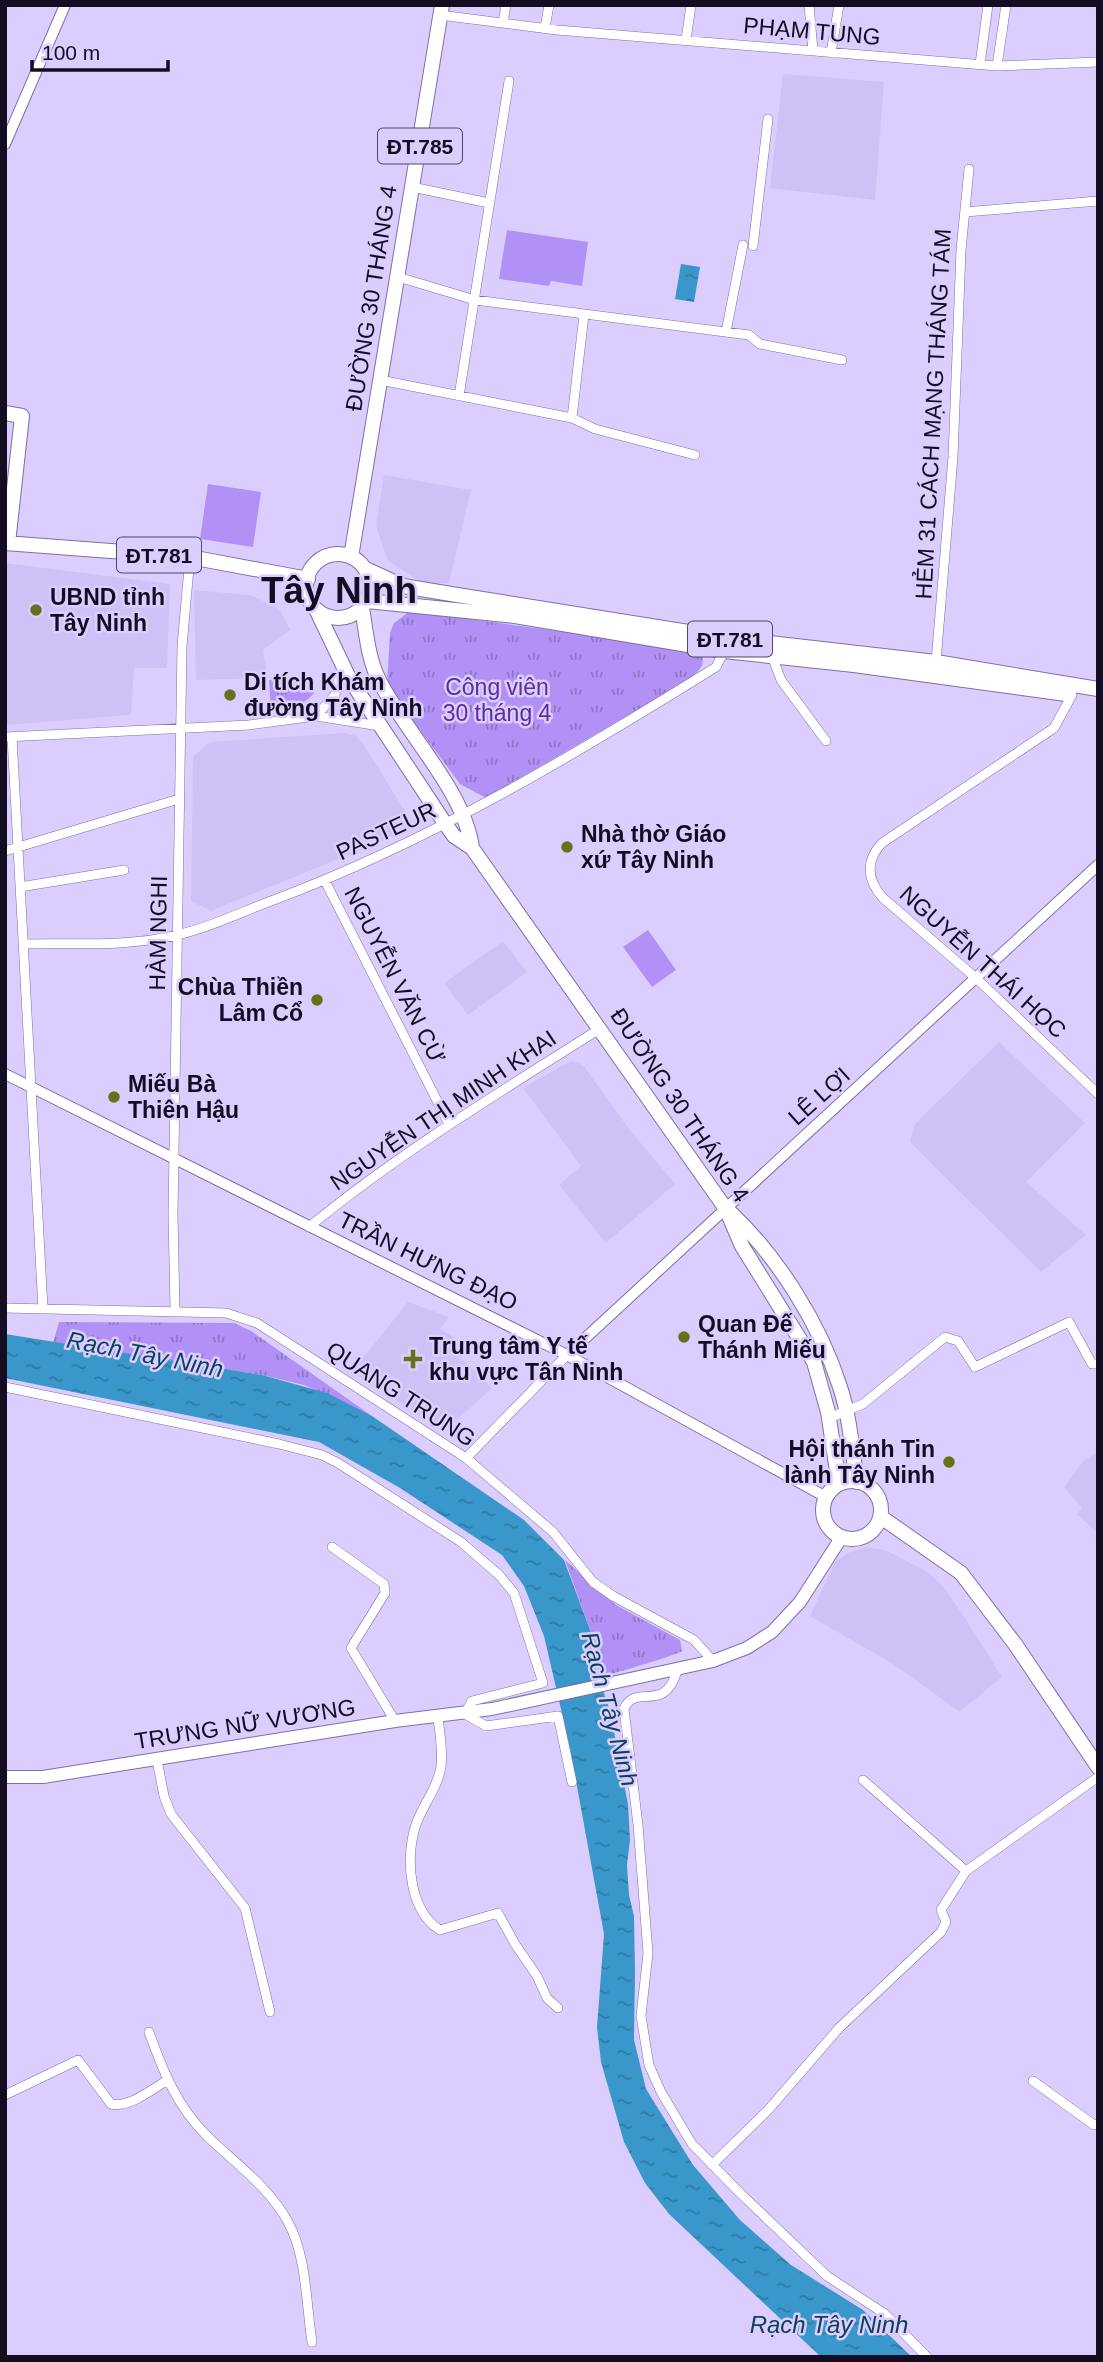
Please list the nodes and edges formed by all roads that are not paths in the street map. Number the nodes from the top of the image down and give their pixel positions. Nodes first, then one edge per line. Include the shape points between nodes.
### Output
1 (65, 5) edge
2 (506, 5) edge
3 (549, 5) edge
4 (691, 5) edge
5 (809, 5) edge
6 (839, 5) edge
7 (988, 5) edge
8 (1006, 5) edge
9 (441, 10) edge
10 (503, 23) junction
11 (545, 28) junction
12 (686, 40) junction
13 (813, 51) junction
14 (831, 53) junction
15 (1098, 62) edge
16 (980, 64) junction
17 (997, 66) junction
18 (509, 81) dead end
19 (768, 119) dead end
20 (5, 144) edge
21 (969, 169) dead end
22 (412, 187) junction
23 (1098, 201) edge
24 (489, 203) junction
25 (965, 212) junction
26 (398, 277) junction
27 (475, 300) junction
28 (584, 314) junction
29 (726, 332) junction
30 (842, 360) dead end
31 (380, 380) junction
32 (459, 396) junction
33 (5, 413) edge
34 (572, 418) junction
35 (695, 455) dead end
36 (7, 543) edge
37 (190, 557) junction
38 (351, 557) junction
39 (366, 569) junction
40 (308, 579) junction
41 (364, 604) junction
42 (316, 609) junction
43 (725, 645) junction
44 (772, 650) junction
45 (936, 662) junction
46 (890, 663) junction
47 (343, 664) junction
48 (1098, 689) edge
49 (1072, 690) junction
50 (1098, 698) edge
51 (316, 716) junction
52 (180, 727) junction
53 (380, 727) junction
54 (9, 737) edge
55 (826, 741) dead end
56 (179, 799) junction
57 (463, 816) junction
58 (446, 825) junction
59 (17, 847) junction
60 (472, 848) junction
61 (5, 850) edge
62 (1098, 865) edge
63 (124, 870) dead end
64 (325, 881) junction
65 (20, 887) junction
66 (178, 935) junction
67 (24, 944) junction
68 (977, 979) junction
69 (601, 1028) junction
70 (5, 1074) edge
71 (32, 1088) junction
72 (1098, 1094) edge
73 (449, 1124) junction
74 (174, 1159) junction
75 (726, 1209) junction
76 (309, 1227) junction
77 (5, 1308) edge
78 (43, 1309) junction
79 (175, 1310) junction
80 (567, 1355) junction
81 (1098, 1364) edge
82 (5, 1387) edge
83 (846, 1413) junction
84 (829, 1418) junction
85 (466, 1458) junction
86 (857, 1482) junction
87 (839, 1484) junction
88 (825, 1497) junction
89 (881, 1517) junction
90 (841, 1538) junction
91 (332, 1547) dead end
92 (713, 1661) junction
93 (677, 1671) junction
94 (465, 1714) junction
95 (438, 1718) junction
96 (396, 1721) junction
97 (157, 1760) junction
98 (1096, 1760) edge
99 (5, 1777) edge
100 (1098, 1777) edge
101 (863, 1780) dead end
102 (572, 1782) dead end
103 (965, 1871) junction
104 (558, 2008) dead end
105 (270, 2012) dead end
106 (149, 2032) dead end
107 (166, 2081) junction
108 (1033, 2081) dead end
109 (5, 2095) edge
110 (1098, 2124) edge
111 (712, 2165) junction
112 (312, 2342) dead end
113 (927, 2357) edge

1 - 20 street
2 - 10 street
3 - 11 street
4 - 12 street
5 - 13 street
6 - 14 street
7 - 16 street
8 - 17 street
9 - 10 street, PHẠM TUNG
9 - 22 main road, ĐƯỜNG 30 THÁNG 4 / ĐT.785
10 - 11 street, PHẠM TUNG
11 - 12 street, PHẠM TUNG
12 - 13 street, PHẠM TUNG
13 - 14 street, PHẠM TUNG
14 - 16 street, PHẠM TUNG
15 - 17 street, PHẠM TUNG
16 - 17 street, PHẠM TUNG
18 - 24 street
19 - 29 street via 748,246
21 - 25 street, HẺM 31 CÁCH MẠNG THÁNG TÁM
22 - 24 street
22 - 26 main road, ĐƯỜNG 30 THÁNG 4 / ĐT.785
23 - 25 street
24 - 27 street
25 - 45 street, HẺM 31 CÁCH MẠNG THÁNG TÁM via 953,457
26 - 27 street
26 - 31 main road, ĐƯỜNG 30 THÁNG 4 / ĐT.785
27 - 28 street
27 - 32 street
28 - 29 street
28 - 34 street
29 - 30 street via 749,335 760,344
31 - 32 street
31 - 38 main road, ĐƯỜNG 30 THÁNG 4 / ĐT.785
32 - 34 street
33 - 36 main road via 22,416
34 - 35 street via 595,429
36 - 37 main road, ĐT.781
37 - 40 main road, ĐT.781
37 - 52 street, HÀM NGHI
38 - 39 main road
38 - 40 main road via 324,558
39 - 41 main road via 370,586
39 - 43 main road, ĐT.781 via 403,586
40 - 42 main road via 308,595
41 - 42 main road via 340,618
41 - 43 main road, ĐT.781 via 515,616
41 - 57 main road, ĐƯỜNG 30 THÁNG 4 via 378,680
42 - 47 main road, ĐƯỜNG 30 THÁNG 4
43 - 44 main road, ĐT.781
43 - 57 street, PASTEUR via 716,667
44 - 46 main road, ĐT.781
44 - 55 street via 781,680
45 - 46 main road, ĐT.781
45 - 49 main road, ĐT.781
46 - 49 main road, ĐT.781
47 - 51 street via 335,695
47 - 53 main road, ĐƯỜNG 30 THÁNG 4
48 - 49 main road, ĐT.781
49 - 50 main road, ĐT.781
49 - 68 street, NGUYỄN THÁI HỌC via 1054,728 872,853 869,874 879,893
51 - 52 street via 249,725
51 - 53 street
52 - 54 street
52 - 56 street, HÀM NGHI
53 - 58 main road, ĐƯỜNG 30 THÁNG 4
54 - 59 street
56 - 59 street
56 - 66 street, HÀM NGHI
57 - 58 street, PASTEUR
57 - 60 main road, ĐƯỜNG 30 THÁNG 4
58 - 60 main road, ĐƯỜNG 30 THÁNG 4
58 - 64 street, PASTEUR
59 - 61 street
59 - 65 street
60 - 69 main road, ĐƯỜNG 30 THÁNG 4
62 - 68 street, LÊ LỢI
63 - 65 street
64 - 66 street, PASTEUR
64 - 73 street, NGUYỄN VĂN CỪ
65 - 67 street
66 - 67 street, PASTEUR via 139,941
66 - 74 street, HÀM NGHI
67 - 71 street
68 - 72 street, NGUYỄN THÁI HỌC
68 - 75 street, LÊ LỢI
69 - 73 street, NGUYỄN THỊ MINH KHAI
69 - 75 main road, ĐƯỜNG 30 THÁNG 4
70 - 71 street, TRẦN HƯNG ĐẠO
71 - 74 street, TRẦN HƯNG ĐẠO
71 - 78 street
73 - 76 street, NGUYỄN THỊ MINH KHAI
74 - 76 street, TRẦN HƯNG ĐẠO
74 - 79 street, HÀM NGHI
75 - 80 street, LÊ LỢI
75 - 83 main road via 755,1236 800,1305 831,1362
75 - 84 main road, ĐƯỜNG 30 THÁNG 4 via 742,1246 806,1346
76 - 80 street, TRẦN HƯNG ĐẠO
77 - 78 street, QUANG TRUNG
78 - 79 street, QUANG TRUNG
79 - 85 street, QUANG TRUNG via 226,1313 257,1323
80 - 85 street
80 - 88 street, TRẦN HƯNG ĐẠO
81 - 83 street via 1092,1364 1069,1322 975,1367 958,1341 945,1337
82 - 94 street via 322,1455 461,1542 514,1593 543,1682 472,1701
83 - 84 street
83 - 86 main road
84 - 87 main road, ĐƯỜNG 30 THÁNG 4
85 - 92 street, QUANG TRUNG via 553,1532 593,1582 694,1640
86 - 87 main road
86 - 89 main road via 880,1499
87 - 88 main road
88 - 90 main road via 826,1525
89 - 90 main road via 866,1536
89 - 98 main road via 961,1573
90 - 92 main road via 800,1602 772,1632
91 - 96 street via 384,1584 384,1593 351,1648
92 - 93 main road
93 - 94 main road, TRƯNG NỮ VƯƠNG
93 - 111 street via 667,1693 635,1698 624,1709 648,1953 641,2016 649,2065 661,2092 692,2144
94 - 95 main road, TRƯNG NỮ VƯƠNG
94 - 102 street via 485,1726 558,1716
95 - 96 main road, TRƯNG NỮ VƯƠNG
95 - 104 street via 441,1767 414,1829 413,1890 423,1912 440,1930 498,1913 547,1998
96 - 97 main road, TRƯNG NỮ VƯƠNG
97 - 99 main road, TRƯNG NỮ VƯƠNG via 43,1777
97 - 105 street via 171,1814 245,1908
100 - 103 street
101 - 103 street
103 - 111 street via 941,1910 946,1922 941,1932 839,2028 769,2109
106 - 107 street
107 - 109 street via 132,2101 111,2105 78,2060
107 - 112 street via 189,2116 289,2223 300,2261
108 - 110 street
111 - 113 street via 827,2276 885,2314

